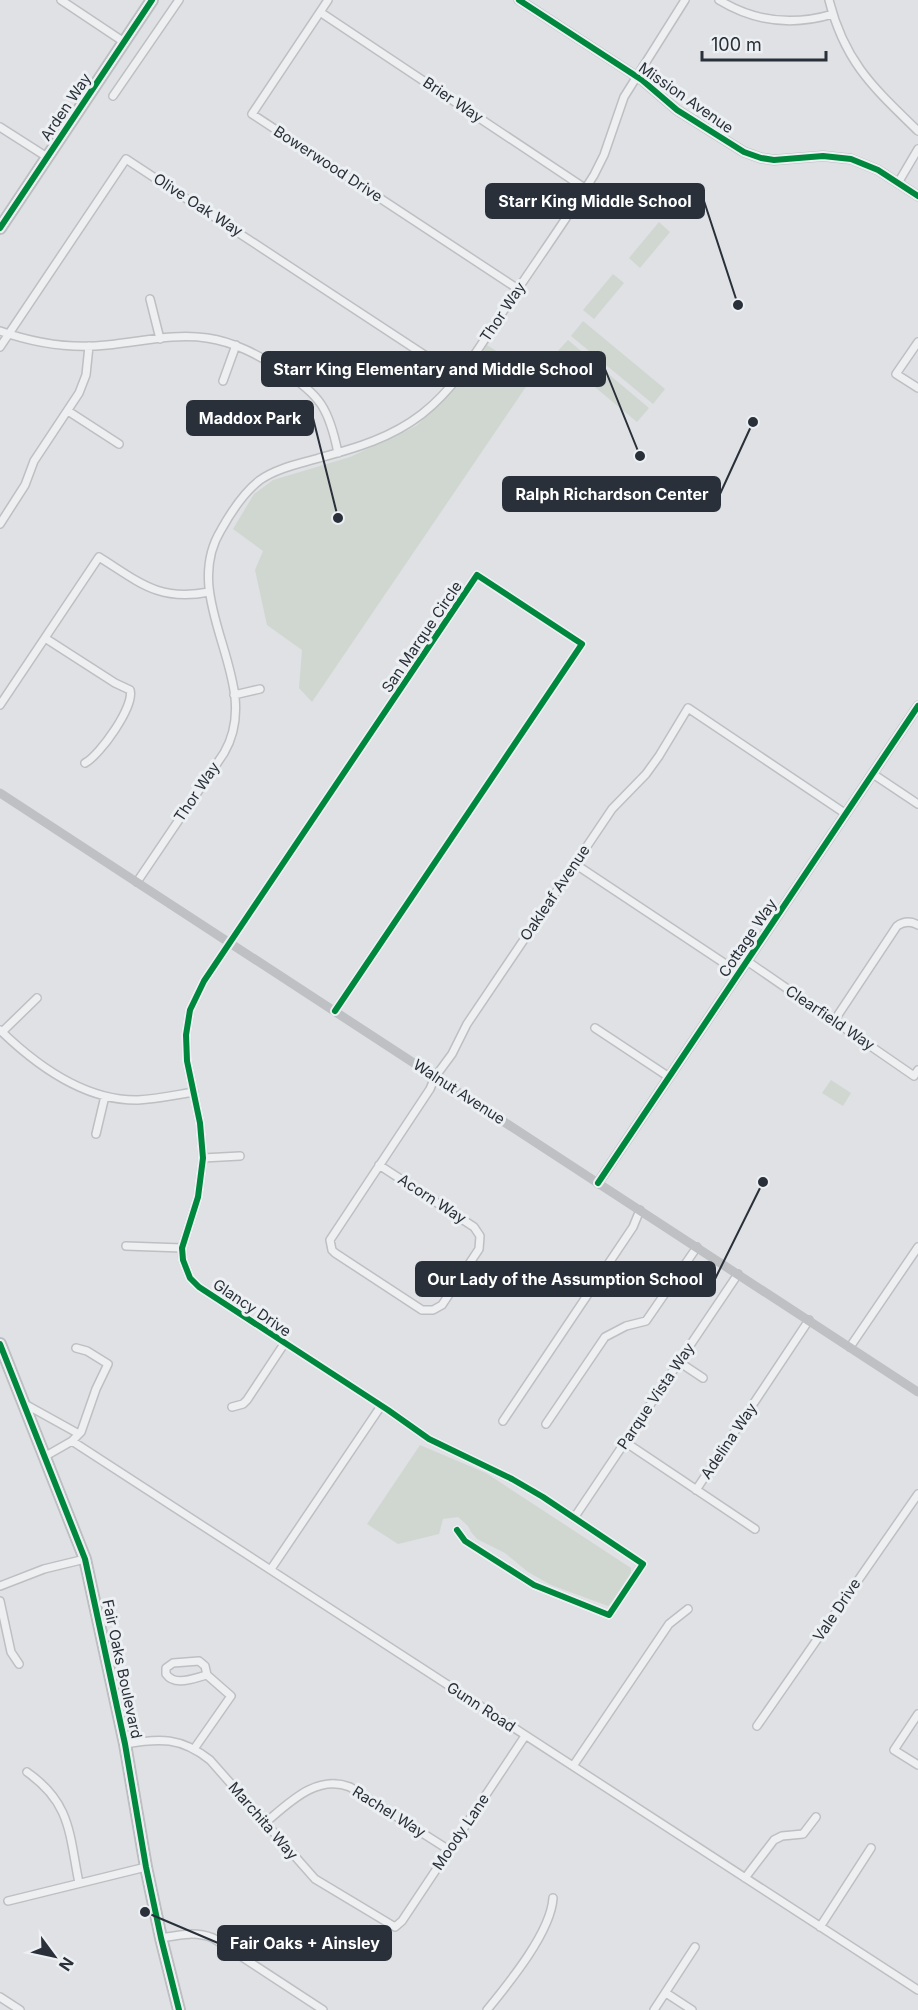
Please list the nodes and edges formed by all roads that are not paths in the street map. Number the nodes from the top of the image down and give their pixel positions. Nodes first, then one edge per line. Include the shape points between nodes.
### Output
1 (61, 0) edge
2 (152, 0) edge
3 (179, 0) edge
4 (328, 0) edge
5 (519, 0) edge
6 (685, 0) edge
7 (719, 0) edge
8 (829, 0) edge
9 (320, 12) junction
10 (833, 14) junction
11 (124, 42) junction
12 (635, 76) junction
13 (113, 96) dead end
14 (0, 127) edge
15 (918, 131) edge
16 (918, 148) edge
17 (47, 157) junction
18 (898, 183) junction
19 (586, 189) junction
20 (918, 196) edge
21 (0, 228) edge
22 (518, 289) junction
23 (150, 299) dead end
24 (0, 331) edge
25 (9, 334) junction
26 (160, 339) junction
27 (918, 342) edge
28 (236, 345) junction
29 (89, 346) junction
30 (0, 347) edge
31 (458, 377) junction
32 (223, 381) dead end
33 (918, 388) edge
34 (68, 411) junction
35 (119, 444) dead end
36 (338, 453) junction
37 (0, 525) edge
38 (209, 592) junction
39 (45, 638) junction
40 (260, 689) dead end
41 (234, 695) junction
42 (0, 705) edge
43 (918, 706) edge
44 (85, 763) dead end
45 (873, 774) junction
46 (0, 793) edge
47 (918, 804) edge
48 (846, 814) junction
49 (574, 864) junction
50 (137, 882) junction
51 (918, 925) edge
52 (229, 942) junction
53 (747, 961) junction
54 (739, 973) junction
55 (37, 998) dead end
56 (335, 1011) junction
57 (834, 1021) junction
58 (595, 1028) dead end
59 (1, 1031) edge
60 (916, 1073) edge
61 (435, 1077) junction
62 (669, 1077) junction
63 (194, 1092) junction
64 (105, 1096) junction
65 (96, 1134) dead end
66 (240, 1156) dead end
67 (203, 1158) junction
68 (379, 1165) junction
69 (598, 1183) junction
70 (640, 1210) junction
71 (330, 1244) joint
72 (126, 1246) dead end
73 (697, 1247) junction
74 (918, 1247) edge
75 (182, 1248) junction
76 (738, 1274) junction
77 (808, 1320) junction
78 (0, 1344) edge
79 (284, 1344) junction
80 (850, 1347) junction
81 (76, 1348) dead end
82 (679, 1362) junction
83 (703, 1378) dead end
84 (918, 1392) edge
85 (23, 1403) junction
86 (381, 1406) junction
87 (232, 1407) dead end
88 (503, 1421) dead end
89 (546, 1424) dead end
90 (79, 1434) junction
91 (72, 1441) junction
92 (625, 1442) junction
93 (44, 1457) junction
94 (696, 1490) junction
95 (918, 1494) edge
96 (574, 1518) junction
97 (755, 1529) dead end
98 (457, 1530) dead end
99 (86, 1559) junction
100 (271, 1569) junction
101 (0, 1586) edge
102 (0, 1601) edge
103 (688, 1608) dead end
104 (19, 1664) dead end
105 (207, 1675) junction
106 (918, 1714) edge
107 (757, 1726) dead end
108 (525, 1736) junction
109 (125, 1744) junction
110 (194, 1749) junction
111 (918, 1765) edge
112 (573, 1766) junction
113 (27, 1772) dead end
114 (816, 1817) dead end
115 (265, 1823) junction
116 (871, 1848) dead end
117 (449, 1850) junction
118 (146, 1867) junction
119 (746, 1878) junction
120 (79, 1883) junction
121 (554, 1898) dead end
122 (8, 1901) dead end
123 (395, 1927) joint
124 (820, 1927) junction
125 (161, 1938) junction
126 (695, 1947) dead end
127 (918, 1990) edge
128 (666, 1993) junction
129 (0, 1997) edge
130 (20, 2010) edge
131 (179, 2010) edge
132 (323, 2010) edge
133 (487, 2010) edge
134 (654, 2010) edge
135 (692, 2010) edge

1 - 11 street
2 - 11 main road, Arden Way
3 - 13 street
4 - 9 street, Bowerwood Drive
5 - 12 street, Mission Avenue
6 - 12 street, Thor Way
7 - 10 street via 741,12 767,19 794,21
8 - 10 street
9 - 19 street, Brier Way
9 - 22 street, Bowerwood Drive via 252,114
10 - 15 street via 847,49 868,80
11 - 17 main road, Arden Way
12 - 18 street, Mission Avenue via 677,110 752,156 774,160 823,156 851,159
12 - 19 street, Thor Way
14 - 17 street
16 - 18 street
17 - 21 main road, Arden Way
18 - 20 street, Mission Avenue
19 - 22 street, Thor Way
22 - 31 street, Thor Way
23 - 26 street
24 - 25 street
25 - 29 street via 48,344
25 - 30 street, Olive Oak Way
25 - 31 street, Olive Oak Way via 126,159
26 - 28 street via 207,338
26 - 29 street
27 - 33 street via 896,374
28 - 32 street
28 - 36 street via 263,358 312,392 330,420
29 - 34 street via 86,375
31 - 36 street, Thor Way via 405,426
34 - 35 street
34 - 37 street via 34,461 25,485
36 - 38 street, Thor Way via 272,473 245,494 209,555
38 - 39 street via 180,596 160,592 99,556
38 - 41 street, Thor Way
39 - 42 street
39 - 44 street via 130,690 130,702 121,718 99,752
40 - 41 street
41 - 50 street, Thor Way via 236,721 227,747
43 - 45 street, Cottage Way
45 - 47 street
45 - 48 street, Cottage Way
46 - 50 main road, Walnut Avenue
48 - 49 street, Oakleaf Avenue via 688,708 646,774 612,809
48 - 53 street, Cottage Way
49 - 54 street
49 - 61 street, Oakleaf Avenue
50 - 52 main road, Walnut Avenue
51 - 57 street via 904,922 897,926
52 - 56 main road, Walnut Avenue
52 - 56 street, San Marque Circle via 477,575 487,581 582,644
52 - 63 street via 190,1010 186,1044
53 - 54 street, Cottage Way
53 - 57 street, Clearfield Way
54 - 62 street, Cottage Way
55 - 59 street
56 - 61 main road, Walnut Avenue
57 - 60 street, Clearfield Way
58 - 62 street
59 - 64 street via 36,1061
61 - 68 street, Oakleaf Avenue
61 - 69 main road, Walnut Avenue
62 - 69 street, Cottage Way
63 - 64 street via 138,1100
63 - 67 street
64 - 65 street
66 - 67 street
67 - 75 street via 198,1197
68 - 71 street, Oakleaf Avenue via 333,1233
68 - 71 street, Acorn Way via 474,1227 480,1236 478,1249 442,1305 428,1311 334,1253
69 - 70 main road, Walnut Avenue
70 - 73 main road, Walnut Avenue
70 - 88 street via 633,1227
72 - 75 street
73 - 76 main road, Walnut Avenue
73 - 89 street via 646,1321 605,1337
74 - 80 street
75 - 79 street, Glancy Drive via 184,1267 199,1287
76 - 77 main road, Walnut Avenue
76 - 82 street, Parque Vista Way
77 - 80 main road, Walnut Avenue
77 - 94 street, Adelina Way
78 - 85 main road, Fair Oaks Boulevard
79 - 86 street, Glancy Drive
79 - 87 street via 247,1400
80 - 84 main road, Walnut Avenue
81 - 90 street via 108,1364
82 - 83 street
82 - 92 street, Parque Vista Way
85 - 90 street
85 - 93 main road, Fair Oaks Boulevard
86 - 96 street, Glancy Drive via 429,1439 512,1479
86 - 100 street
90 - 91 street
91 - 93 street
91 - 100 street, Gunn Road
92 - 94 street, Adelina Way
92 - 96 street, Parque Vista Way
93 - 99 main road, Fair Oaks Boulevard
94 - 97 street
95 - 107 street, Vale Drive
96 - 98 street, Glancy Drive via 643,1564 609,1615 534,1585 465,1541
99 - 101 street via 44,1569
99 - 109 main road, Fair Oaks Boulevard
100 - 108 street, Gunn Road
102 - 104 street via 11,1653
103 - 112 street via 669,1624
105 - 105 street via 177,1681 168,1677 166,1671 173,1663 199,1661
105 - 110 street via 231,1696
106 - 111 street via 894,1750
108 - 112 street, Gunn Road
108 - 117 street, Moody Lane
109 - 110 street, Marchita Way via 164,1740
109 - 118 main road, Fair Oaks Boulevard
110 - 115 street, Marchita Way via 210,1760
112 - 119 street, Gunn Road
113 - 120 street via 51,1790 61,1805
114 - 119 street via 802,1834 774,1840
115 - 117 street, Rachel Way via 311,1788 339,1784 350,1787
115 - 123 street, Marchita Way via 315,1879
116 - 124 street
117 - 123 street, Moody Lane
118 - 120 street
118 - 125 main road, Fair Oaks Boulevard
119 - 124 street, Gunn Road
120 - 122 street
121 - 133 street via 544,1928
124 - 127 street, Gunn Road
125 - 131 main road, Fair Oaks Boulevard
125 - 132 street via 187,1934 213,1938
126 - 128 street
128 - 134 street
128 - 135 street
129 - 130 street

